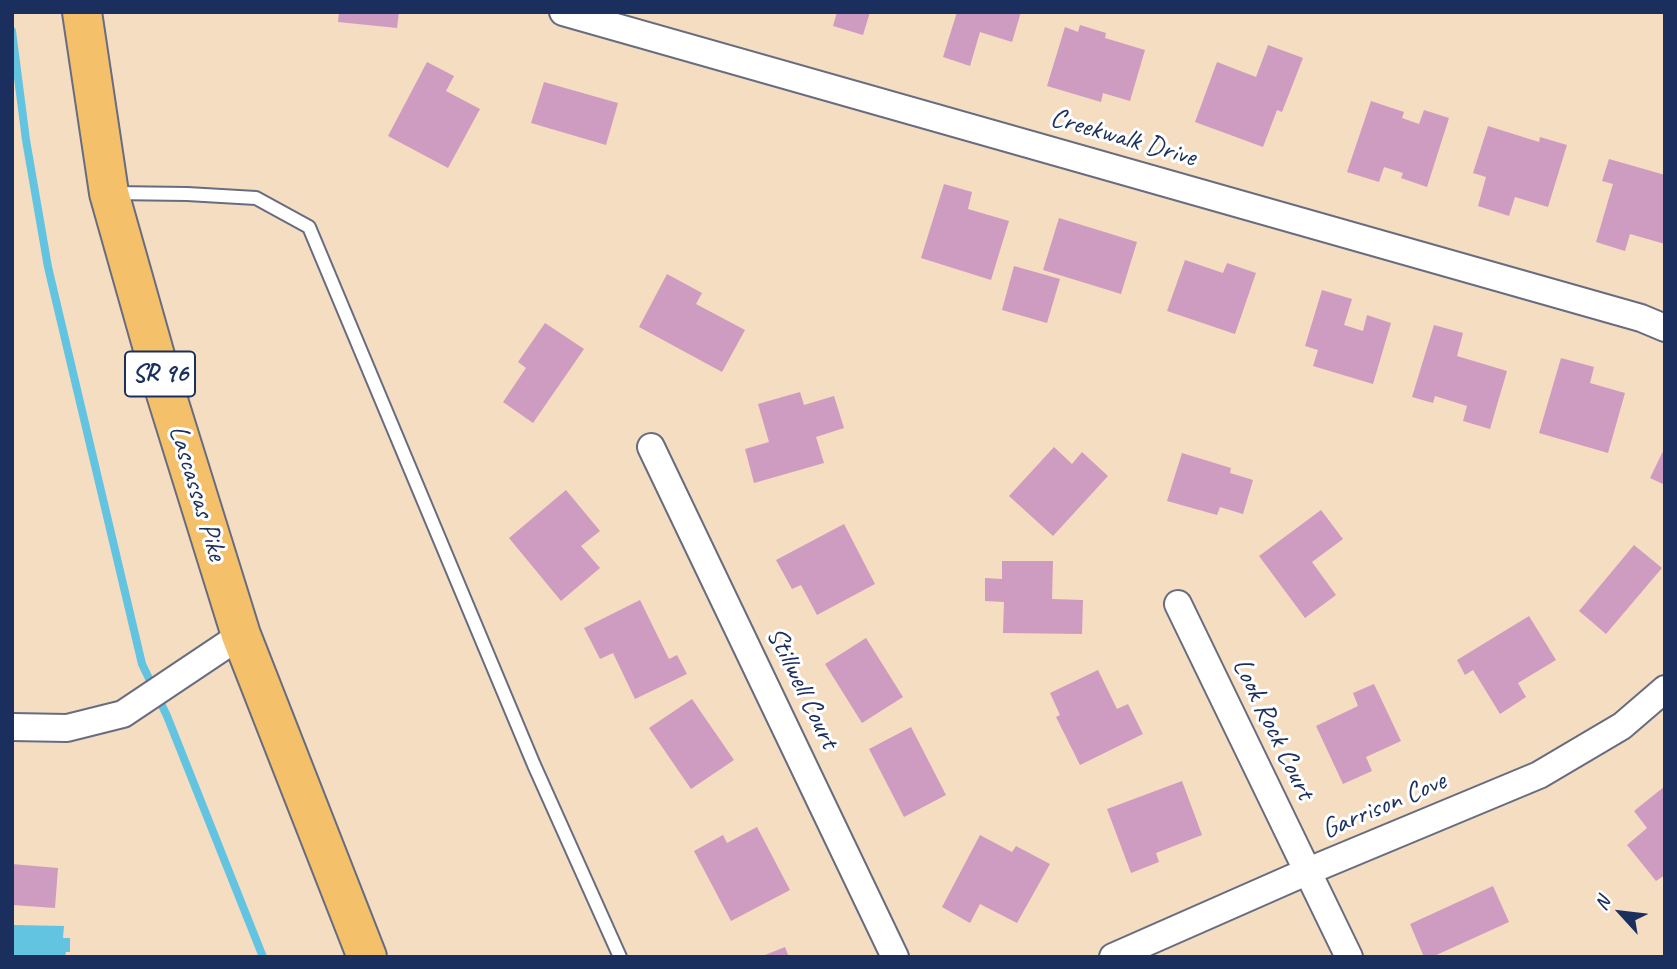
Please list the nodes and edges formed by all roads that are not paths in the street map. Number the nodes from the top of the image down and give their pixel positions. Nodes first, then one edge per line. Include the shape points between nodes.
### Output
1 (82, 12) edge
2 (563, 12) edge
3 (108, 193) junction
4 (1665, 328) edge
5 (651, 447) dead end
6 (1178, 604) dead end
7 (241, 635) junction
8 (1665, 689) edge
9 (12, 727) edge
10 (1307, 872) junction
11 (368, 957) edge
12 (620, 957) edge
13 (895, 957) edge
14 (1113, 957) edge
15 (1349, 957) edge

1 - 3 main road, Lascassas Pike / SR 96
2 - 4 street, Creekwalk Drive
3 - 7 main road, Lascassas Pike / SR 96
3 - 12 lane via 256,198 309,227 534,765
5 - 13 street, Stillwell Court
6 - 10 street, Look Rock Court
7 - 9 street via 123,714 67,728
7 - 11 main road, Lascassas Pike / SR 96
8 - 10 street, Garrison Cove via 1622,726 1539,775
10 - 14 street, Garrison Cove
10 - 15 street, Look Rock Court

